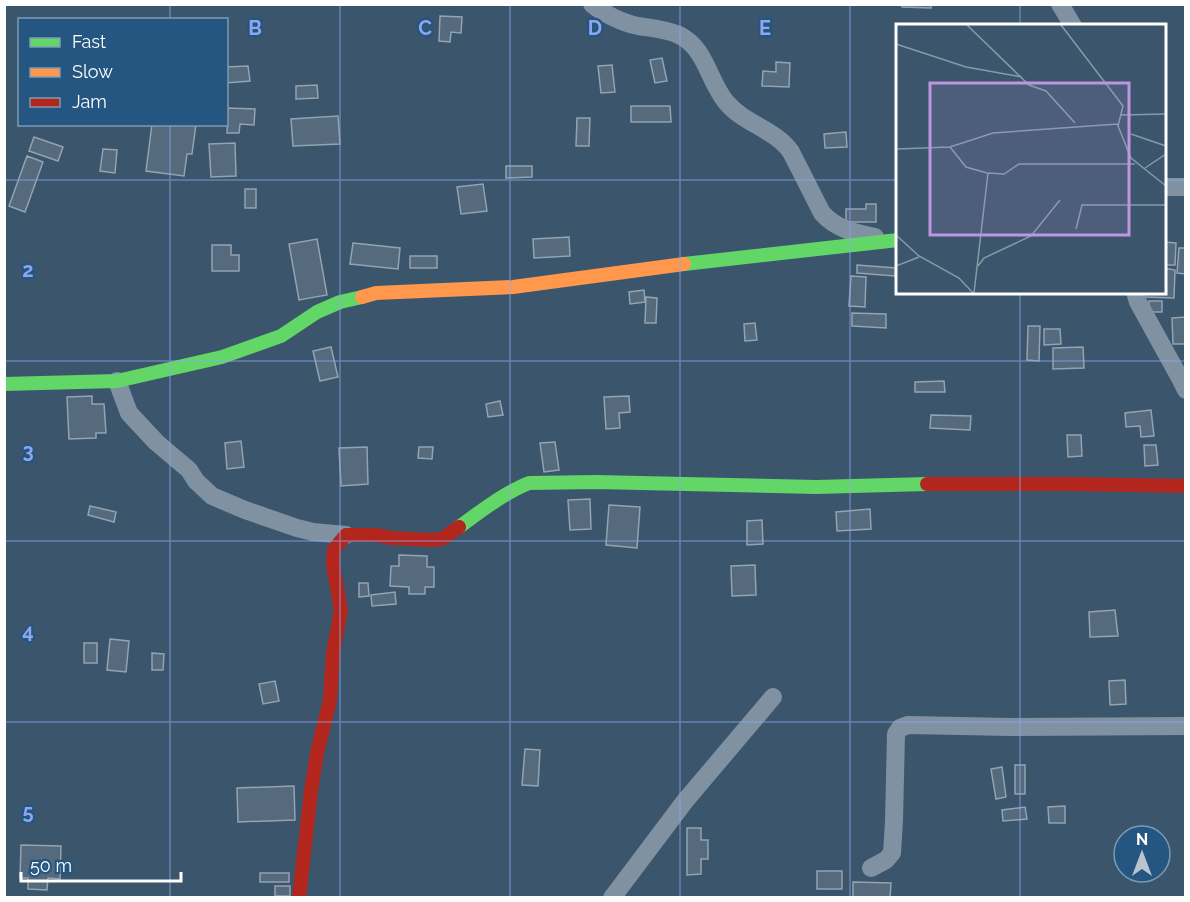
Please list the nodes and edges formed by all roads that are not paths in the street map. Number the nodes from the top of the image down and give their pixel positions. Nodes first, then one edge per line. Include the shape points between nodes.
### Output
1 (592, 4) edge
2 (1060, 4) edge
3 (1072, 24) edge
4 (1166, 187) edge
5 (1185, 187) edge
6 (893, 240) edge
7 (1136, 294) edge
8 (117, 381) junction
9 (4, 384) edge
10 (1185, 390) edge
11 (1185, 486) edge
12 (346, 536) junction
13 (774, 697) dead end
14 (1185, 726) edge
15 (871, 868) dead end
16 (299, 897) edge
17 (612, 897) edge

1 - 6 street via 629,23 680,35 702,56 720,94 732,109 786,145 816,205 828,220 844,230
2 - 3 street
4 - 5 street
6 - 8 street via 513,286 376,293 333,305 281,336 222,357
7 - 10 street
8 - 9 street
8 - 12 street via 129,413 212,496 297,528
11 - 12 street via 529,483 442,539
12 - 16 street via 334,549 340,610 330,700 311,791
13 - 17 street via 685,801
14 - 15 street via 900,728 896,734 892,853

